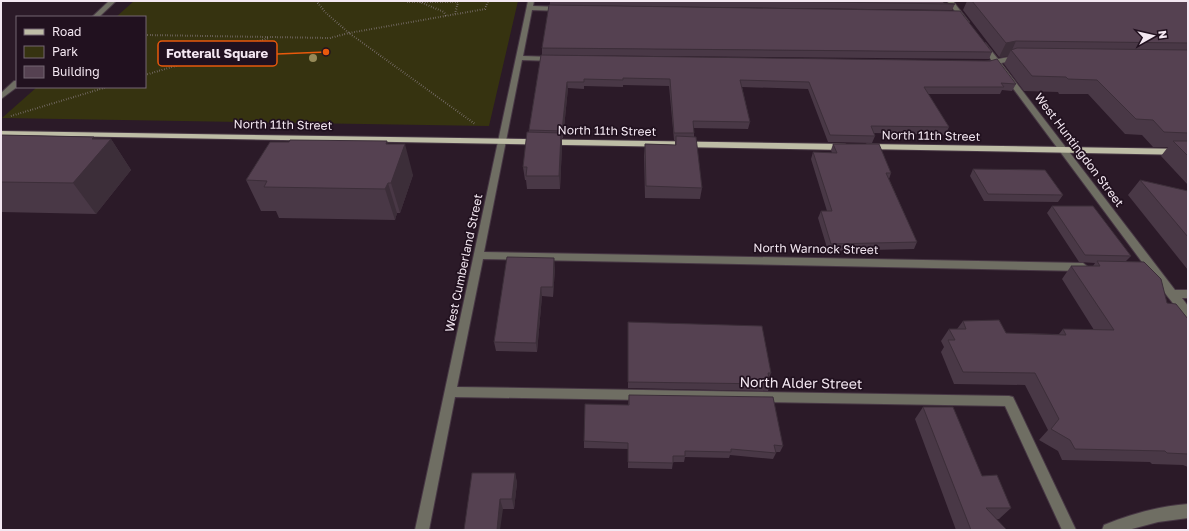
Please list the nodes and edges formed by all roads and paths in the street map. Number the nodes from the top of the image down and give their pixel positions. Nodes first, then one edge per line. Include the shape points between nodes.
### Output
1 (113, 1) edge
2 (316, 1) edge
3 (488, 1) edge
4 (407, 2) edge
5 (420, 2) edge
6 (459, 2) edge
7 (955, 4) edge
8 (531, 5) edge
9 (570, 9) edge
10 (455, 14) junction
11 (96, 16) edge
12 (446, 16) junction
13 (969, 26) edge
14 (349, 33) junction
15 (146, 35) edge
16 (271, 38) junction
17 (978, 38) edge
18 (519, 58) junction
19 (559, 59) edge
20 (1024, 59) edge
21 (997, 62) junction
22 (979, 64) edge
23 (146, 76) edge
24 (16, 84) edge
25 (104, 88) edge
26 (1, 97) edge
27 (9, 116) dead end
28 (478, 126) dead end
29 (1, 133) edge
30 (502, 141) junction
31 (1062, 150) junction
32 (1188, 152) edge
33 (479, 255) junction
34 (1090, 267) edge
35 (1137, 268) edge
36 (1153, 269) junction
37 (1172, 294) junction
38 (1188, 294) edge
39 (1188, 314) edge
40 (451, 392) junction
41 (1188, 511) edge
42 (422, 530) edge
43 (1070, 530) edge
44 (1109, 530) edge

1 - 11 street
2 - 14 path via 320,8
3 - 10 path via 485,9
4 - 5 path
5 - 6 path
5 - 12 path via 444,12
6 - 10 path
7 - 13 street via 956,14
8 - 9 street
8 - 18 street, West Cumberland Street
10 - 12 path
12 - 14 path
14 - 16 path via 330,38
14 - 28 path
15 - 16 path
16 - 23 path
17 - 21 street, West Huntingdon Street
18 - 19 street
18 - 30 street, West Cumberland Street
20 - 21 street
21 - 22 street
21 - 31 street, West Huntingdon Street
24 - 26 street
25 - 27 path
29 - 30 main road, North 11th Street
30 - 31 main road, North 11th Street
30 - 33 street, West Cumberland Street
31 - 32 main road, North 11th Street
31 - 36 street, West Huntingdon Street
33 - 34 street, North Warnock Street
33 - 40 street, West Cumberland Street
35 - 36 street
36 - 37 street, West Huntingdon Street
37 - 38 street
37 - 39 street, West Huntingdon Street
40 - 42 street, West Cumberland Street
40 - 43 street, North Alder Street via 1009,401
41 - 44 street via 1174,511 1129,522

